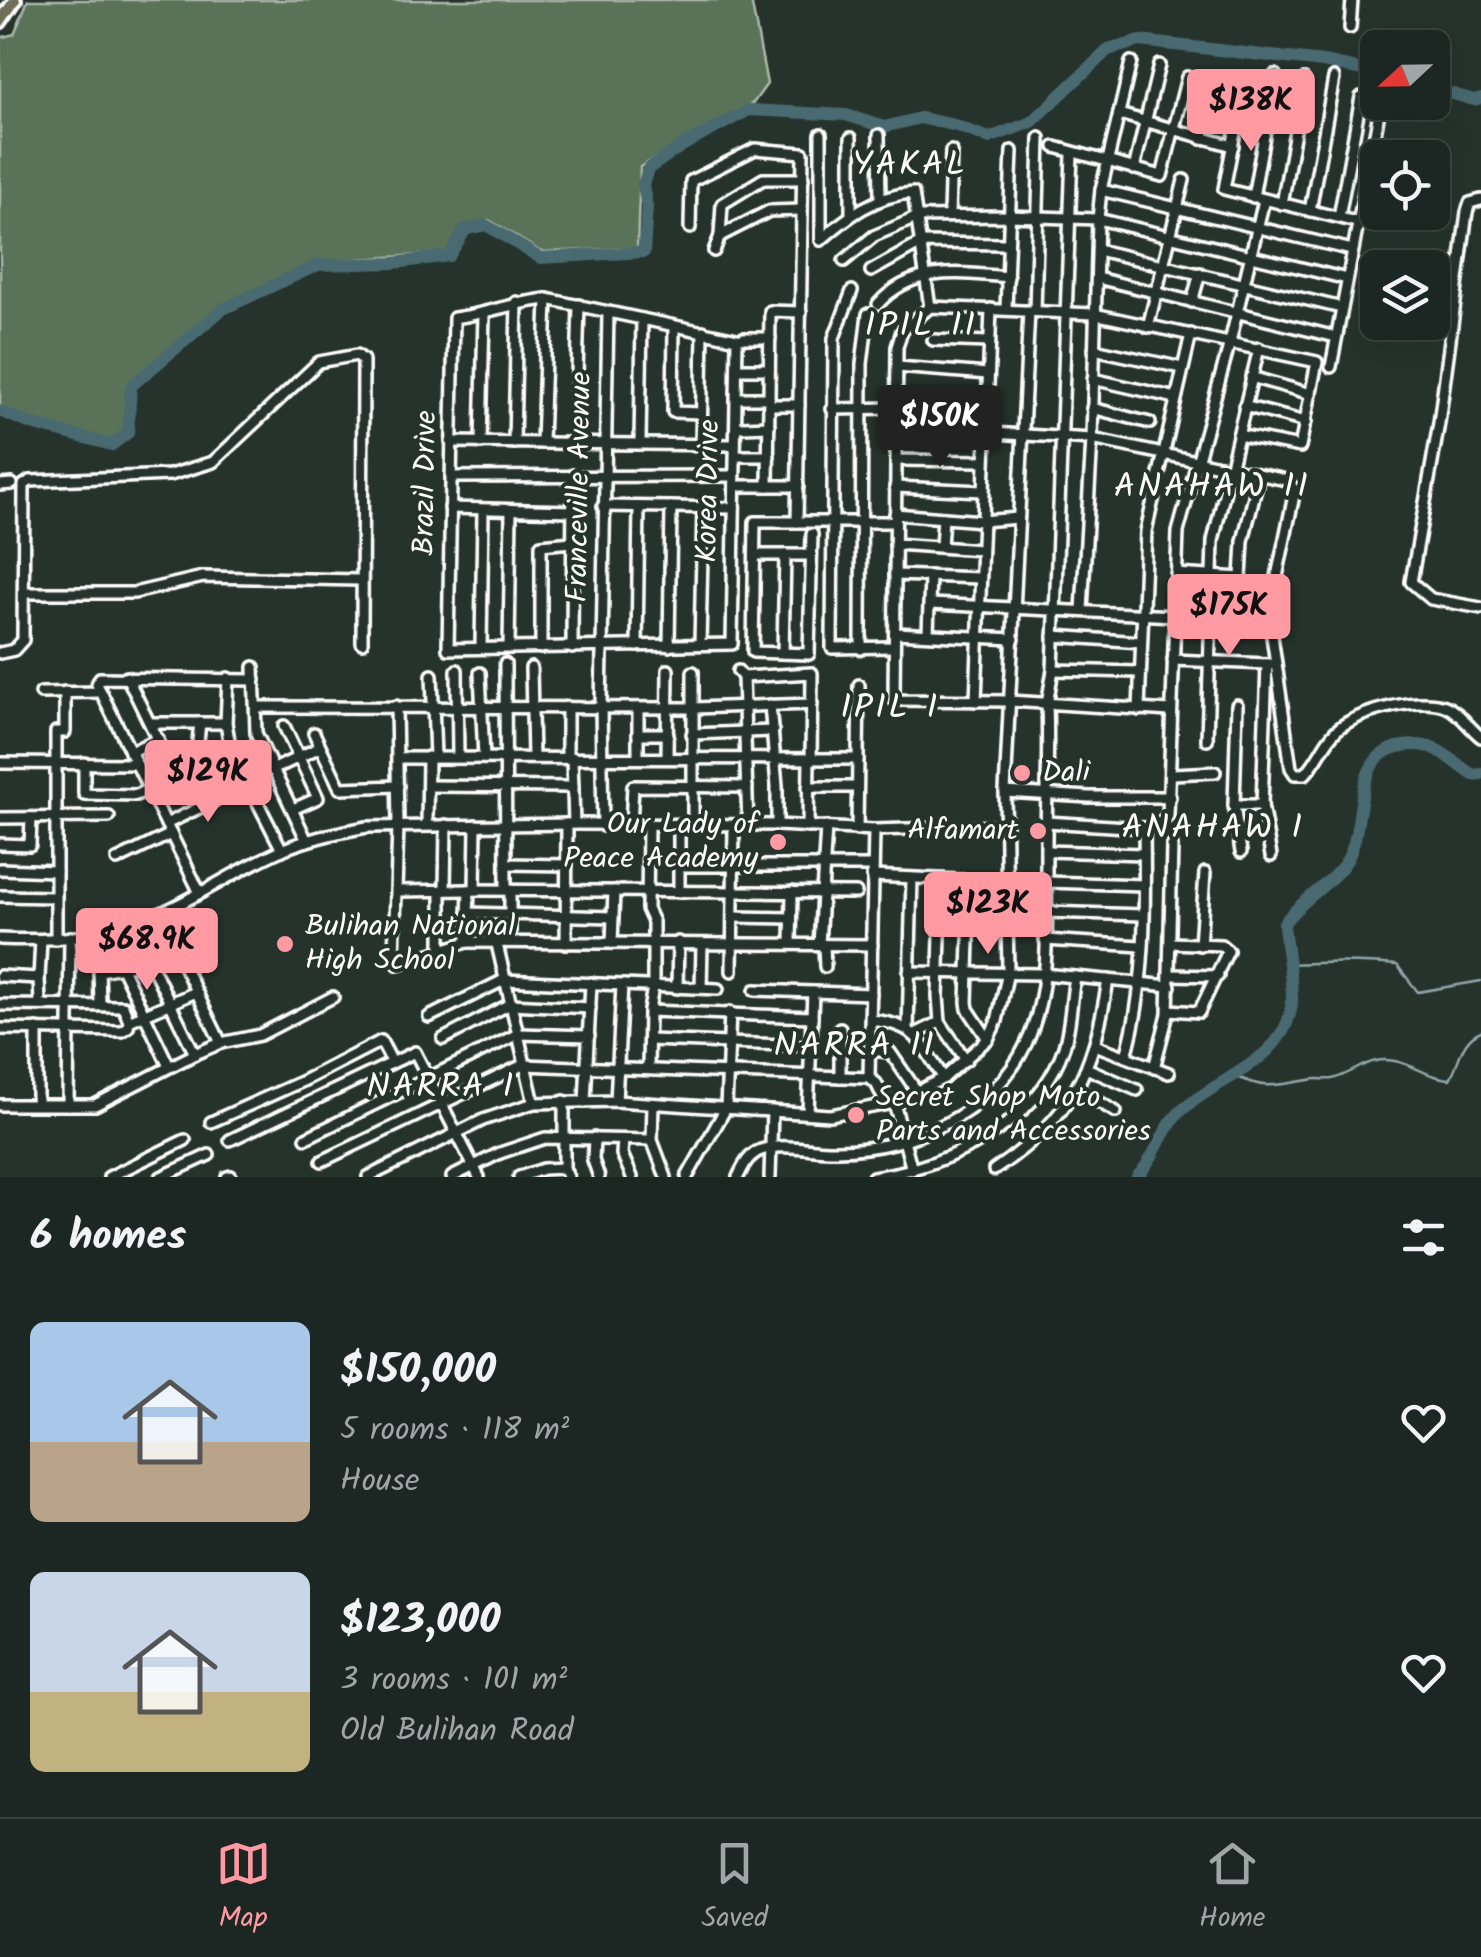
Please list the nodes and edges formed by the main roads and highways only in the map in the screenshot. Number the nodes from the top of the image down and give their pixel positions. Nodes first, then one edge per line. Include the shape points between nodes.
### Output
1 (14, 0) edge
2 (0, 22) edge

1 - 2 main road

